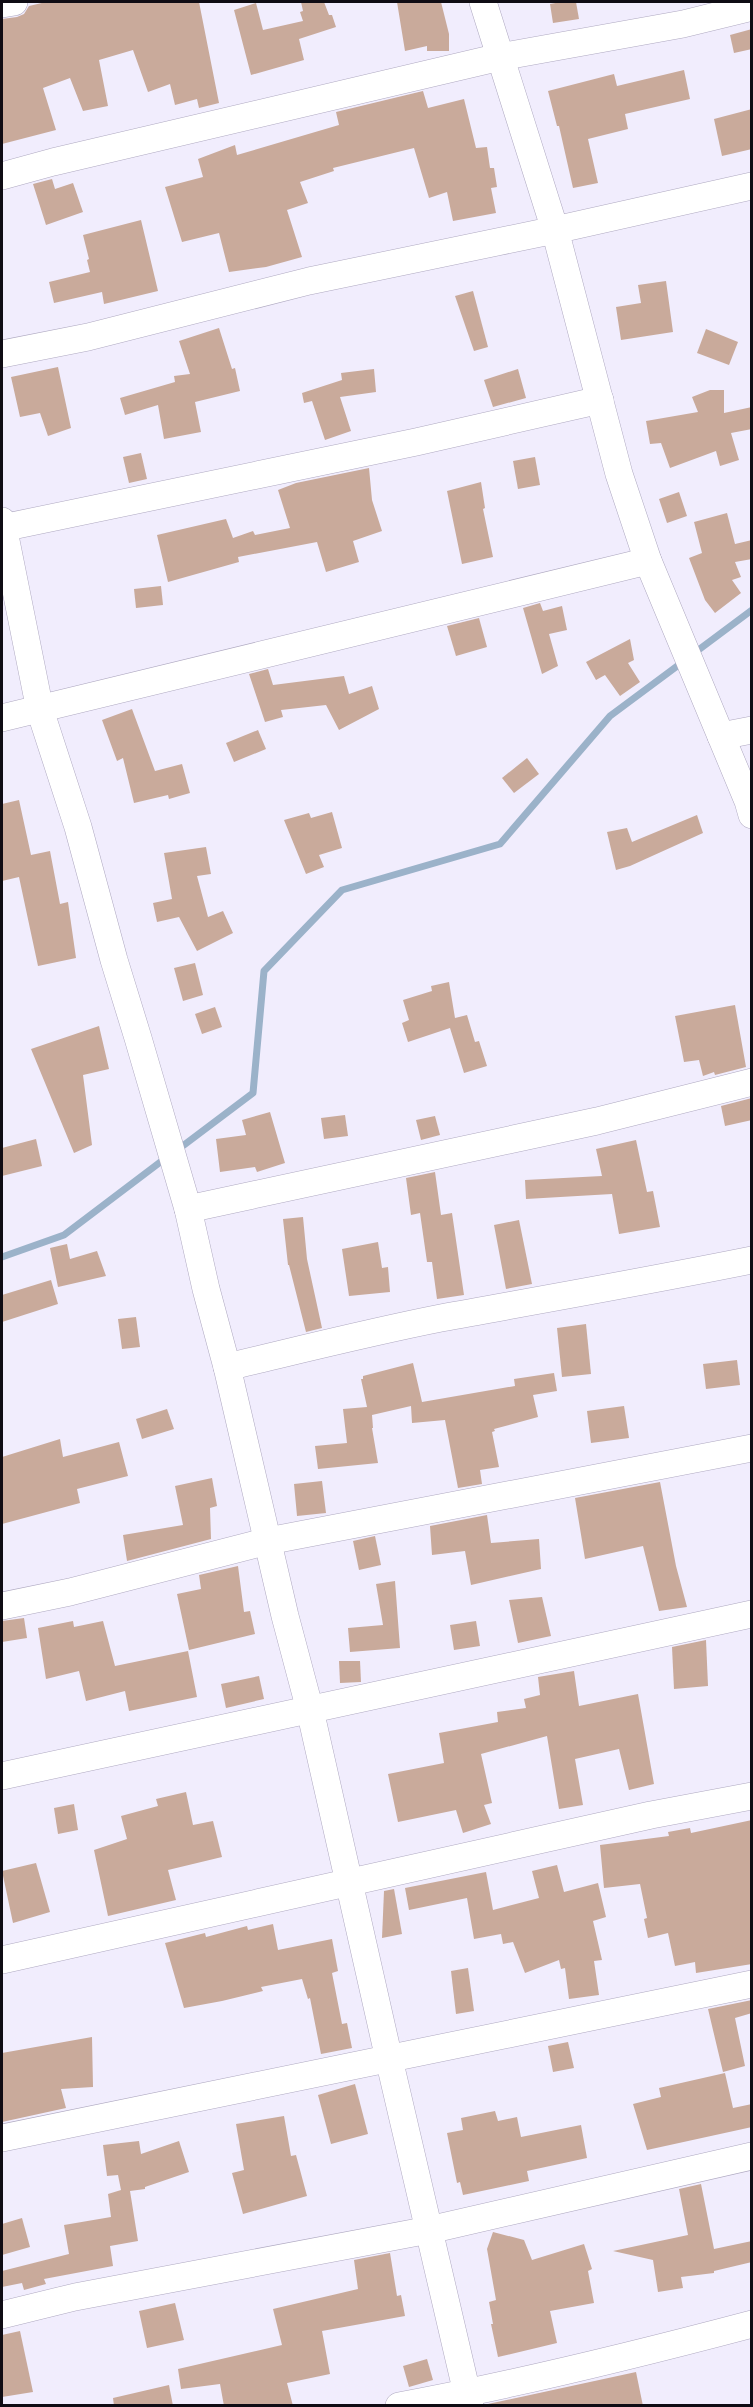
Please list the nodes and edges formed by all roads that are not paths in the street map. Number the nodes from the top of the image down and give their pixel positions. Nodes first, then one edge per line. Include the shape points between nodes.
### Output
1 (14, 2) edge
2 (483, 2) edge
3 (2, 4) edge
4 (752, 7) edge
5 (500, 57) junction
6 (2, 176) edge
7 (752, 186) edge
8 (555, 230) junction
9 (2, 354) edge
10 (600, 400) junction
11 (2, 526) edge
12 (648, 561) junction
13 (40, 710) junction
14 (2, 718) edge
15 (752, 730) edge
16 (721, 736) junction
17 (750, 808) edge
18 (752, 1082) edge
19 (188, 1209) junction
20 (752, 1260) edge
21 (228, 1367) junction
22 (752, 1448) edge
23 (268, 1541) junction
24 (2, 1606) edge
25 (752, 1614) edge
26 (310, 1710) junction
27 (2, 1776) edge
28 (752, 1796) edge
29 (350, 1883) junction
30 (2, 1960) edge
31 (752, 1984) edge
32 (389, 2059) junction
33 (2, 2138) edge
34 (752, 2156) edge
35 (429, 2230) junction
36 (2, 2315) edge
37 (752, 2324) edge
38 (469, 2399) edge
39 (399, 2406) edge

1 - 3 street
2 - 5 street
4 - 5 street via 683,24
5 - 6 street
5 - 8 street
7 - 8 street
8 - 9 street via 309,281 88,337
8 - 10 street
10 - 11 street via 416,442
10 - 12 street
11 - 13 street
12 - 13 street
12 - 16 street
13 - 14 street
13 - 19 street via 78,827
15 - 16 street
16 - 17 street
18 - 19 street via 597,1121
19 - 21 street
20 - 21 street via 440,1319
21 - 23 street
22 - 23 street
23 - 24 street
23 - 26 street
25 - 26 street
26 - 27 street
26 - 29 street
28 - 29 street
29 - 30 street
29 - 32 street
31 - 32 street
32 - 33 street
32 - 35 street
34 - 35 street
35 - 36 street via 75,2297
35 - 38 street
37 - 38 street
38 - 39 street

